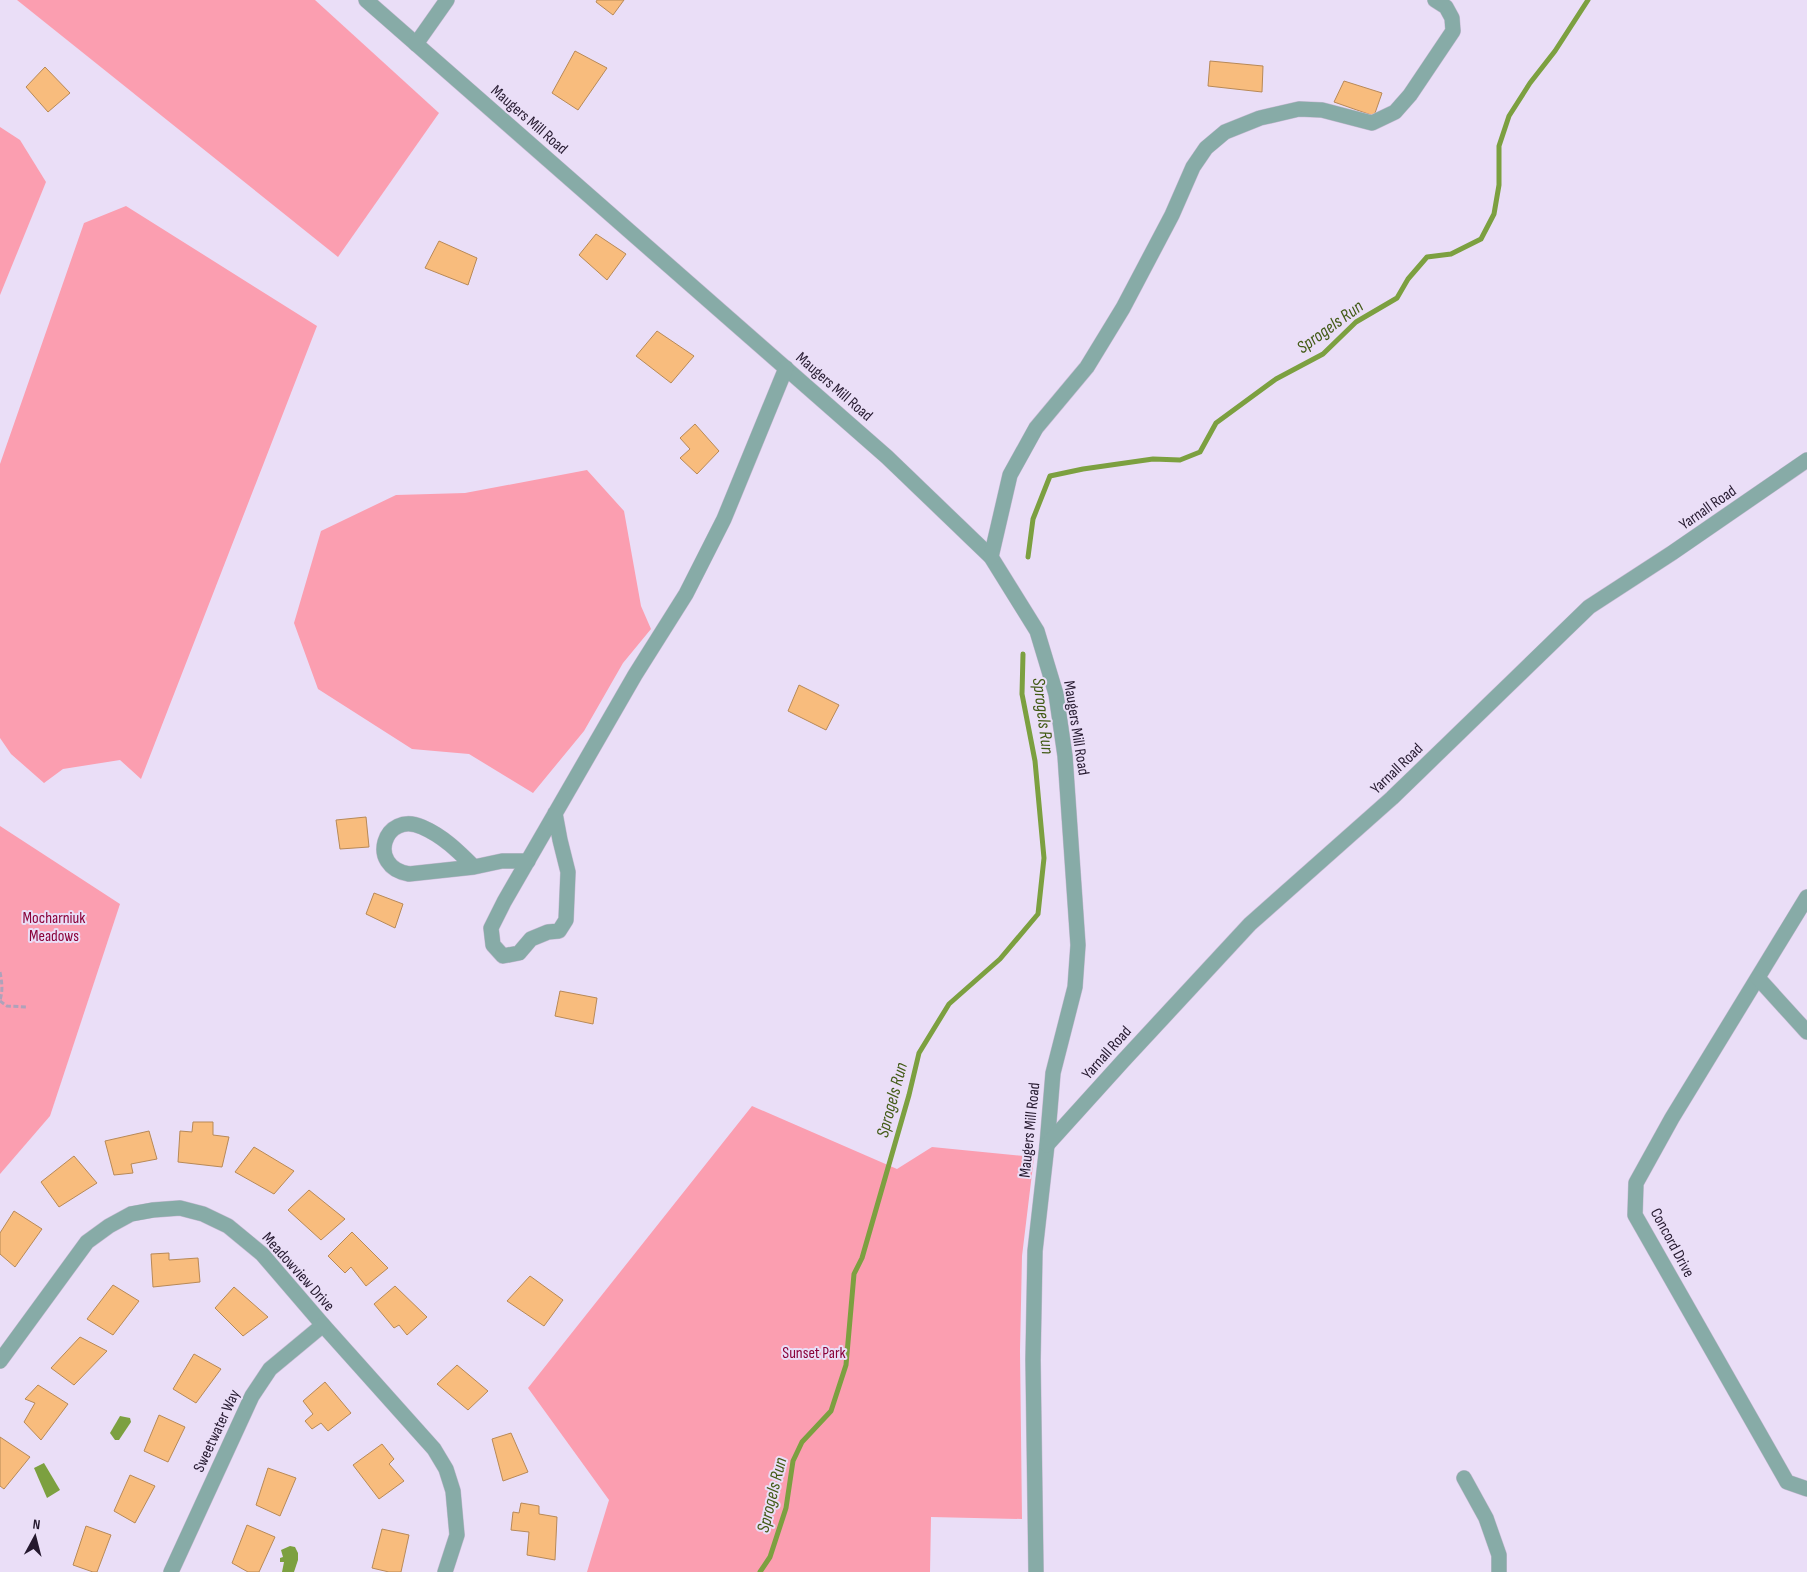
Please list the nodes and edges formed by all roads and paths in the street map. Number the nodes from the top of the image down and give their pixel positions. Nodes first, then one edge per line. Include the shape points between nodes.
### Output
1 (366, 0) edge
2 (447, 0) edge
3 (1435, 0) edge
4 (416, 44) junction
5 (786, 368) junction
6 (1807, 460) edge
7 (992, 557) junction
8 (556, 814) junction
9 (528, 861) junction
10 (474, 867) junction
11 (1807, 897) edge
12 (0, 972) edge
13 (1758, 978) junction
14 (0, 1000) edge
15 (28, 1007) dead end
16 (1807, 1032) edge
17 (1047, 1145) junction
18 (323, 1325) junction
19 (0, 1361) edge
20 (1464, 1478) dead end
21 (1807, 1489) edge
22 (171, 1572) edge
23 (445, 1572) edge
24 (1036, 1572) edge
25 (1499, 1572) edge

1 - 4 street, Maugers Mill Road
2 - 4 street
3 - 7 street via 1446,7 1452,18 1453,31 1395,112 1372,123 1322,110 1298,109 1260,118 1225,132 1206,148 1193,167 1152,254 1087,367 1036,428 1010,475
4 - 5 street, Maugers Mill Road
5 - 7 street, Maugers Mill Road via 887,457
5 - 8 street via 724,519 686,594 635,675
6 - 17 street, Yarnall Road via 1589,607 1392,798 1250,924
7 - 17 street, Maugers Mill Road via 1036,631 1056,694 1066,756 1078,945 1075,987 1053,1073
8 - 9 street
8 - 9 street via 568,872 566,920 559,931 531,939 519,953 503,956 493,945 491,928
9 - 10 street via 502,861
10 - 10 street via 409,874 400,872 390,866 384,844 388,833 399,826 406,823 421,826 448,841
11 - 13 street, Concord Drive
12 - 14 path
13 - 16 street
13 - 21 street, Concord Drive via 1672,1118 1636,1184 1634,1215 1787,1482
14 - 15 path via 7,1006
17 - 24 street, Maugers Mill Road via 1034,1251
18 - 19 street, Meadowview Drive via 262,1254 228,1226 180,1208 153,1210 131,1214 87,1242
18 - 22 street, Sweetwater Way via 270,1369 252,1396
18 - 23 street, Meadowview Drive via 434,1449 446,1469 453,1492 457,1535
20 - 25 street via 1486,1518 1499,1555

